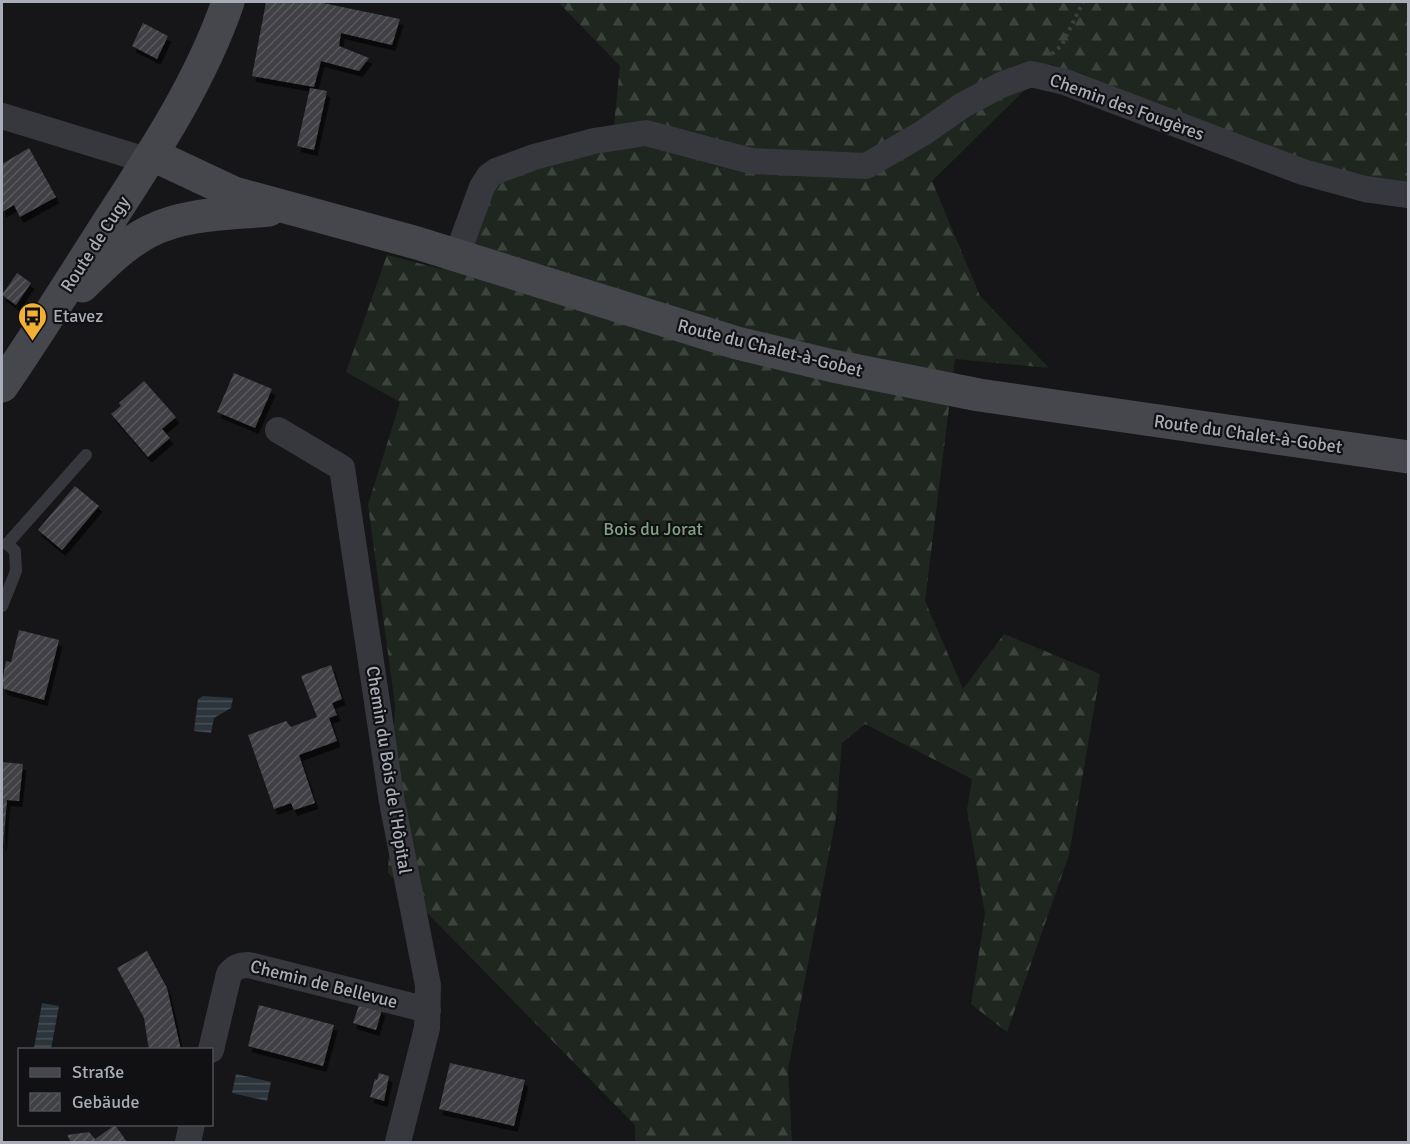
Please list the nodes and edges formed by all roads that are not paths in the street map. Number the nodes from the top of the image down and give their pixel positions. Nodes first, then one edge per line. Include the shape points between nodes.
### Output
1 (228, 2) edge
2 (2, 116) edge
3 (151, 158) junction
4 (1408, 195) edge
5 (288, 208) junction
6 (457, 255) junction
7 (47, 320) junction
8 (2, 386) edge
9 (278, 430) dead end
10 (86, 455) dead end
11 (1408, 457) edge
12 (4, 543) edge
13 (2, 606) edge
14 (428, 1010) junction
15 (211, 1048) edge
16 (192, 1126) edge
17 (188, 1143) edge
18 (398, 1143) edge

1 - 3 main road, Route de Cugy via 184,99
2 - 3 street
3 - 5 main road, Route du Chalet-à-Gobet via 234,193
3 - 7 main road, Route de Cugy
4 - 6 street, Chemin des Fougères via 1365,189 1303,172 1065,82 1031,74 963,105 866,166 751,161 646,133 594,141 534,157 489,176
5 - 6 main road, Route du Chalet-à-Gobet
5 - 7 main road via 194,217 149,231 111,258
6 - 11 main road, Route du Chalet-à-Gobet via 736,343 843,368 979,394
7 - 8 main road, Route de Cugy
9 - 14 street, Chemin du Bois de l'Hôpital via 342,468 392,802 428,985
10 - 12 lane
12 - 13 lane via 15,551 16,571
14 - 15 street, Chemin de Bellevue via 242,964 229,974
14 - 18 street, Chemin du Bois de l'Hôpital
16 - 17 street

